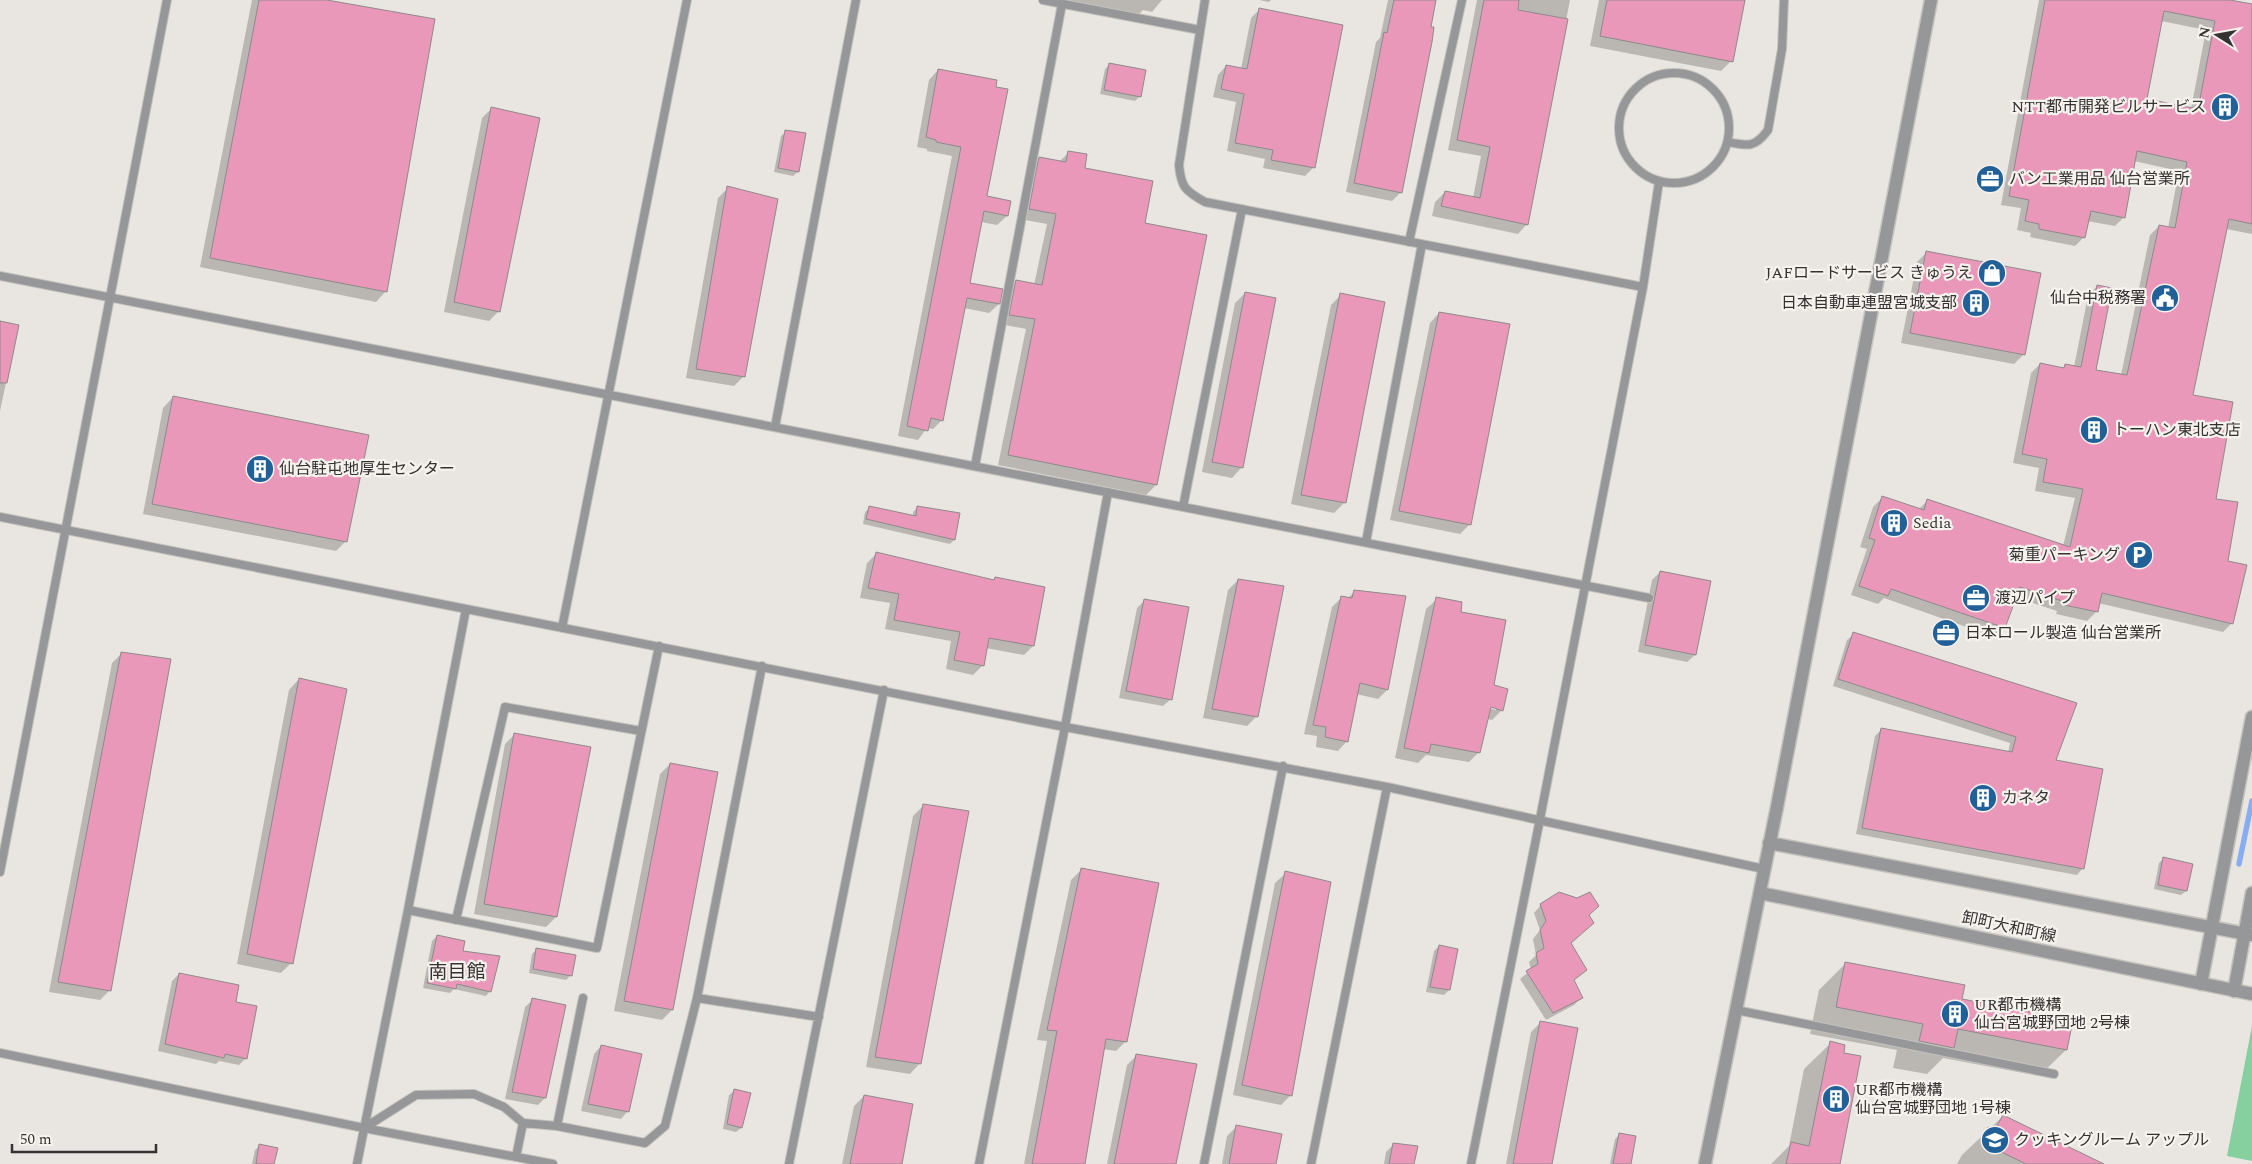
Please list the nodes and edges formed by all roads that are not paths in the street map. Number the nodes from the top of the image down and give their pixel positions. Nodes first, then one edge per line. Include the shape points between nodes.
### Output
1 (167, 0) edge
2 (687, 0) edge
3 (856, 0) edge
4 (1043, 0) edge
5 (1205, 0) edge
6 (1462, 0) edge
7 (1784, 0) edge
8 (1931, 0) edge
9 (1062, 4) junction
10 (1200, 30) junction
11 (1728, 142) junction
12 (1659, 182) junction
13 (1242, 209) junction
14 (1409, 242) junction
15 (1422, 244) junction
16 (0, 276) edge
17 (1642, 287) junction
18 (110, 297) junction
19 (608, 395) junction
20 (775, 427) junction
21 (975, 466) junction
22 (1108, 492) junction
23 (1183, 507) junction
24 (0, 517) edge
25 (66, 530) junction
26 (1366, 542) junction
27 (1585, 585) junction
28 (1649, 598) dead end
29 (466, 609) junction
30 (562, 628) junction
31 (659, 646) junction
32 (762, 666) junction
33 (884, 690) junction
34 (2252, 718) edge
35 (1065, 727) junction
36 (641, 731) junction
37 (1282, 766) junction
38 (1387, 787) junction
39 (1540, 819) junction
40 (4, 834) edge
41 (1769, 843) junction
42 (1764, 869) junction
43 (0, 872) edge
44 (1760, 893) junction
45 (2252, 893) edge
46 (408, 910) junction
47 (456, 920) junction
48 (2212, 927) junction
49 (2248, 934) edge
50 (2201, 984) junction
51 (2234, 991) junction
52 (2252, 994) edge
53 (583, 998) dead end
54 (698, 998) junction
55 (1736, 1010) junction
56 (819, 1017) junction
57 (0, 1053) edge
58 (2054, 1074) dead end
59 (523, 1124) junction
60 (557, 1126) junction
61 (364, 1128) junction
62 (516, 1157) junction
63 (357, 1164) edge
64 (553, 1164) edge
65 (789, 1164) edge
66 (979, 1164) edge
67 (1204, 1164) edge
68 (1311, 1164) edge
69 (1471, 1164) edge
70 (1705, 1164) edge

1 - 18 lane
2 - 19 lane
3 - 20 lane
4 - 9 lane
5 - 10 lane
6 - 14 lane
7 - 11 lane via 1782,49 1768,130 1760,141 1751,145
8 - 41 street
9 - 10 lane
9 - 21 lane
10 - 13 lane via 1179,164 1180,182 1190,194 1205,202
11 - 12 lane via 1721,158 1694,180 1676,184
11 - 12 lane via 1730,124 1725,105 1715,90 1700,78 1683,72 1664,72 1646,79 1632,91 1622,107 1618,125 1620,144 1629,161 1642,174
12 - 17 lane
13 - 14 lane
13 - 23 lane
14 - 15 lane
15 - 17 lane
15 - 26 lane
16 - 18 lane
17 - 27 lane
18 - 19 lane
18 - 25 lane
19 - 20 lane
19 - 30 lane
20 - 21 lane
21 - 22 lane
22 - 23 lane
22 - 35 lane
23 - 26 lane
24 - 25 lane
25 - 29 lane
25 - 40 lane
26 - 27 lane
27 - 28 lane
27 - 39 lane
29 - 30 lane
29 - 46 lane
30 - 31 lane
31 - 32 lane
31 - 36 lane
32 - 33 lane
32 - 54 lane
33 - 35 lane
33 - 56 lane
34 - 48 street
35 - 37 lane
35 - 66 lane
36 - 47 lane via 505,707
36 - 47 lane via 597,948
37 - 38 lane
37 - 67 lane
38 - 39 lane
38 - 68 lane
39 - 42 lane
39 - 69 lane
40 - 43 lane
41 - 42 street
41 - 48 street
42 - 44 street
44 - 50 street, 卸町大和町線
44 - 55 street
45 - 49 street
46 - 47 lane
46 - 61 lane
48 - 49 street
48 - 50 street
49 - 51 street
50 - 51 street, 卸町大和町線
51 - 52 street, 卸町大和町線
53 - 60 lane
54 - 56 lane
54 - 60 lane via 665,1126 645,1143
55 - 58 lane
55 - 70 street
56 - 65 lane
57 - 61 lane
59 - 60 lane
59 - 61 lane via 504,1107 474,1094 416,1095
59 - 62 lane
61 - 62 lane
61 - 63 lane
62 - 64 lane

